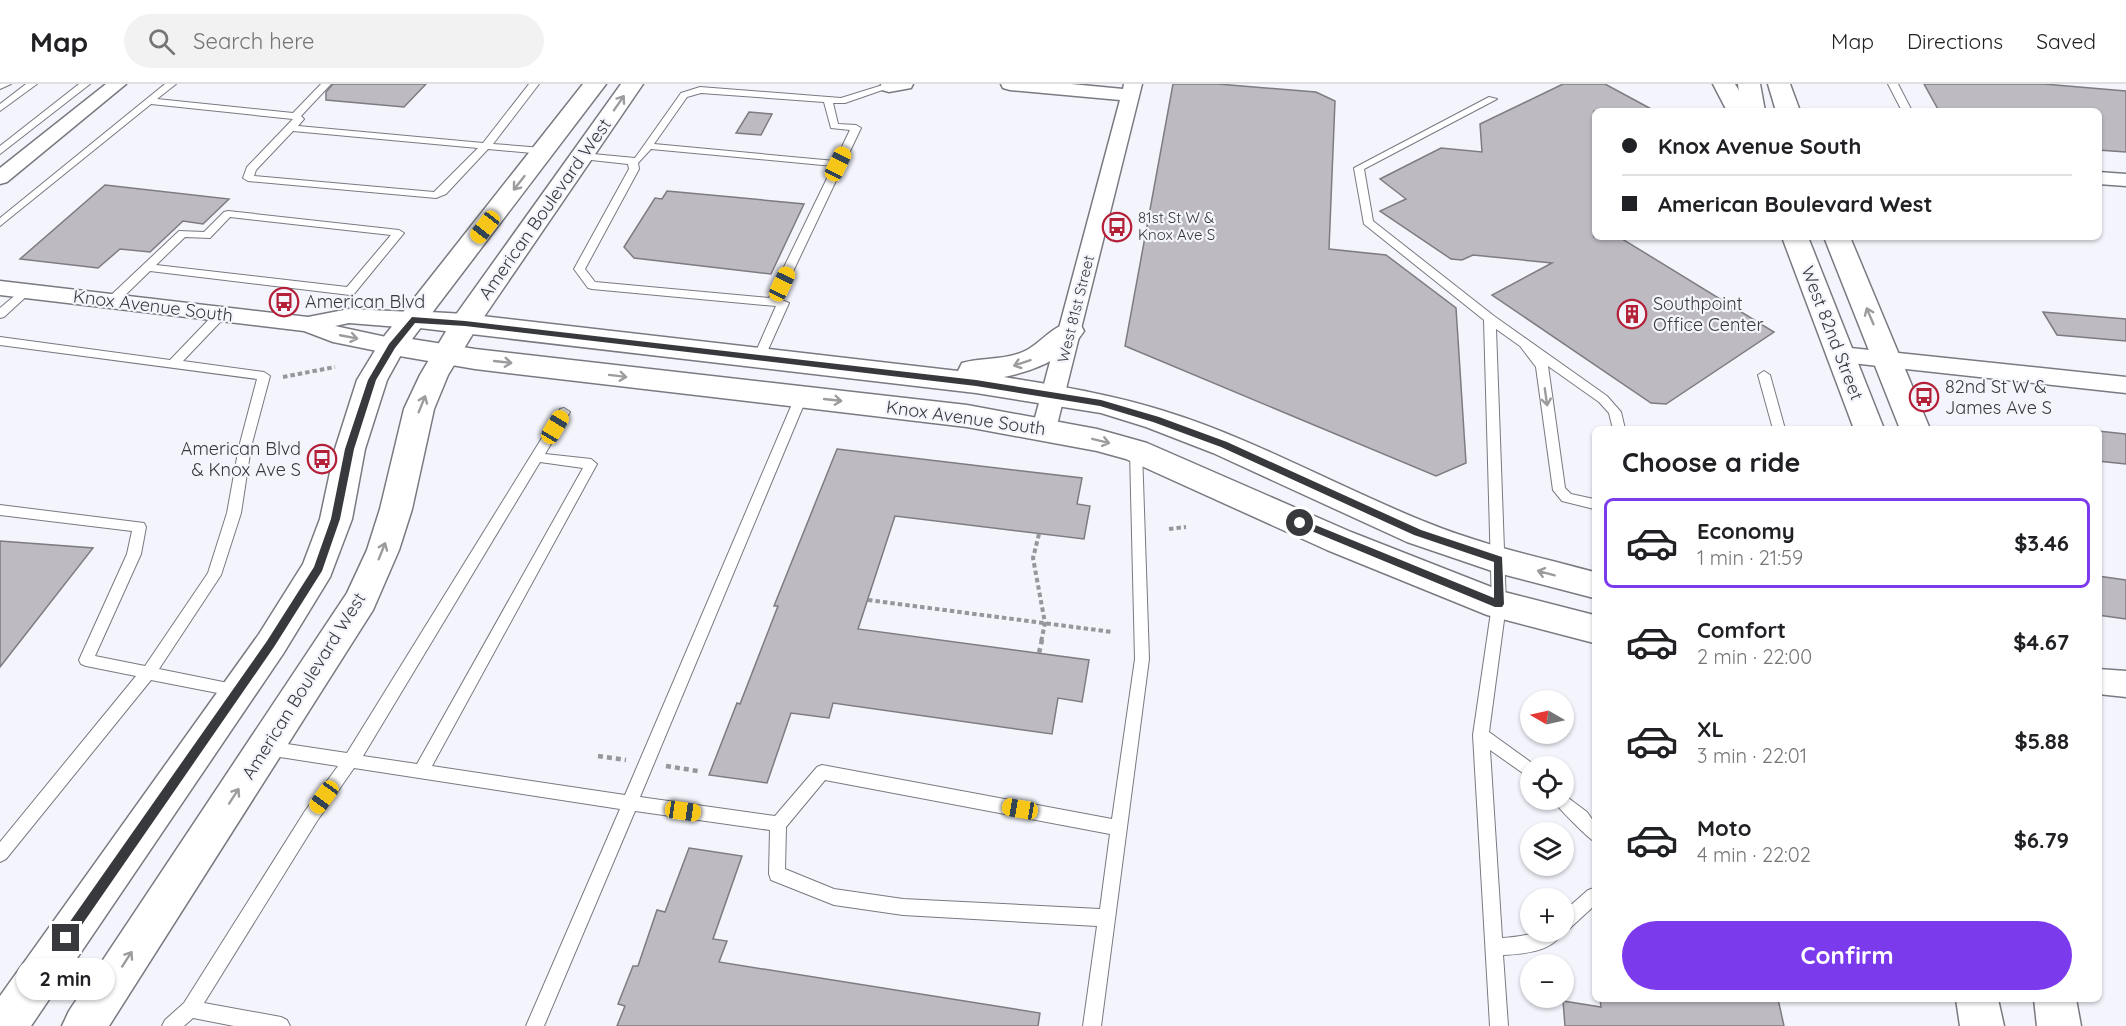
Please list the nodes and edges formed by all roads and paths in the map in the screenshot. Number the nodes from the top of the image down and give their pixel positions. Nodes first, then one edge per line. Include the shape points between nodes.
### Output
1 (6, 84) edge
2 (32, 84) edge
3 (85, 84) edge
4 (117, 84) edge
5 (171, 84) edge
6 (326, 84) edge
7 (534, 84) edge
8 (595, 84) edge
9 (632, 84) edge
10 (1010, 84) edge
11 (1724, 84) edge
12 (1749, 84) edge
13 (1779, 84) edge
14 (1795, 84) edge
15 (1893, 84) edge
16 (896, 85) edge
17 (0, 86) edge
18 (1132, 89) edge
19 (1492, 99) dead end
20 (149, 101) junction
21 (828, 101) junction
22 (0, 108) edge
23 (1737, 108) edge
24 (1753, 108) edge
25 (1787, 108) edge
26 (1794, 108) edge
27 (1905, 108) edge
28 (295, 116) junction
29 (291, 128) junction
30 (486, 146) junction
31 (648, 146) junction
32 (0, 151) edge
33 (543, 151) junction
34 (582, 156) junction
35 (633, 162) junction
36 (838, 164) junction
37 (0, 178) edge
38 (2102, 178) edge
39 (2126, 180) edge
40 (0, 223) edge
41 (1796, 240) edge
42 (1838, 240) edge
43 (148, 267) junction
44 (0, 288) edge
45 (25, 291) junction
46 (112, 301) junction
47 (773, 302) junction
48 (0, 314) edge
49 (221, 314) junction
50 (1490, 319) junction
51 (412, 320) junction
52 (307, 324) junction
53 (465, 324) junction
54 (1070, 331) junction
55 (0, 341) edge
56 (1525, 345) junction
57 (392, 346) junction
58 (445, 354) junction
59 (1841, 354) junction
60 (759, 358) junction
61 (1888, 361) junction
62 (172, 364) junction
63 (335, 367) dead end
64 (893, 373) junction
65 (1764, 375) dead end
66 (263, 380) junction
67 (2126, 385) edge
68 (1054, 394) junction
69 (801, 397) junction
70 (564, 412) dead end
71 (1618, 426) edge
72 (1778, 426) edge
73 (1867, 426) edge
74 (1914, 426) edge
75 (1044, 429) junction
76 (1136, 451) junction
77 (536, 457) junction
78 (1592, 504) edge
79 (0, 510) edge
80 (1186, 527) dead end
81 (1169, 529) dead end
82 (1040, 534) dead end
83 (1498, 560) junction
84 (1592, 584) edge
85 (868, 600) dead end
86 (1499, 604) junction
87 (1045, 623) junction
88 (1592, 628) edge
89 (1112, 632) dead end
90 (1039, 653) dead end
91 (148, 673) junction
92 (2102, 681) edge
93 (2126, 684) edge
94 (238, 691) junction
95 (1481, 735) junction
96 (266, 748) junction
97 (351, 760) junction
98 (1520, 762) edge
99 (421, 771) junction
100 (630, 803) junction
101 (1573, 810) edge
102 (778, 824) junction
103 (1120, 828) junction
104 (1592, 831) edge
105 (0, 854) edge
106 (1592, 898) edge
107 (1574, 913) edge
108 (1107, 918) junction
109 (1536, 942) edge
110 (1494, 946) junction
111 (1978, 1002) edge
112 (2055, 1002) edge
113 (190, 1009) junction
114 (5, 1026) edge
115 (84, 1026) edge
116 (171, 1026) edge
117 (281, 1026) edge
118 (535, 1026) edge
119 (1092, 1026) edge
120 (1499, 1026) edge
121 (1982, 1026) edge
122 (2059, 1026) edge

1 - 17 lane
2 - 22 lane
3 - 32 lane
4 - 37 street
5 - 20 lane
6 - 28 lane
7 - 30 lane
8 - 33 main road, American Boulevard West
34 -> 9 main road, American Boulevard West
10 - 18 street
11 - 23 main road
12 - 24 main road
13 - 25 main road
14 - 26 main road
15 - 27 lane
16 - 21 lane via 842,101
18 - 54 street, West 81st Street
19 - 50 lane via 1359,168 1368,222
20 - 28 lane
20 - 40 lane
21 - 31 lane via 691,92 684,95
21 - 36 lane via 834,126 856,128
28 - 29 lane via 299,119
29 - 30 lane
29 - 30 lane via 251,169 248,178 436,195
30 - 33 lane
31 - 35 lane
31 - 36 lane
33 - 34 main road
33 -> 51 main road, American Boulevard West
34 - 35 lane
34 - 53 main road, American Boulevard West
35 - 47 lane via 634,169 581,262 579,269 592,285
36 - 47 lane
38 - 39 street
41 - 59 main road, West 82nd Street
61 -> 42 main road
43 - 43 lane via 183,233 206,236 228,214 399,233 350,291
43 - 46 lane
44 - 45 street, Knox Avenue South
45 - 46 street, Knox Avenue South
45 - 48 lane
46 - 49 street, Knox Avenue South
47 - 60 lane via 783,303
49 - 52 street, Knox Avenue South
49 - 62 lane
50 - 56 lane
50 - 83 lane
51 - 52 street, Knox Avenue South via 350,316
51 - 53 main road, Knox Avenue South
51 - 57 main road, American Boulevard West
52 -> 57 street, Knox Avenue South via 333,334
53 - 58 main road, American Boulevard West
53 - 60 main road, Knox Avenue South
54 -> 64 main road via 1049,351 1018,366
54 - 68 street, West 81st Street
55 - 62 lane
56 - 71 lane via 1603,399 1615,412
56 -> 78 lane via 1542,366 1559,490 1566,498
57 - 58 main road, Knox Avenue South
57 - 94 main road, American Boulevard West via 372,380 350,449 336,519 318,568
58 -> 69 main road, Knox Avenue South
96 -> 58 main road, American Boulevard West via 361,600 396,509 419,409
59 - 61 street
59 - 73 main road, West 82nd Street
60 - 64 main road, Knox Avenue South
61 - 67 street
61 - 74 main road
62 - 66 lane via 264,376
63 - 66 path
64 - 68 main road, Knox Avenue South
65 - 72 lane
66 - 91 lane via 245,447 234,513 214,575
68 - 75 street, West 81st Street
68 - 83 main road, Knox Avenue South via 1123,410 1224,445 1418,533
69 -> 75 main road, Knox Avenue South
69 - 100 lane
70 - 77 lane
75 -> 76 main road, Knox Avenue South
76 - 86 main road, Knox Avenue South via 1339,541
76 - 103 lane via 1142,658
77 - 97 lane
77 - 99 lane via 591,464
79 - 91 lane via 139,527 134,554 86,660
80 - 81 path
82 - 87 path via 1033,558
84 -> 83 main road, Knox Avenue South
83 - 86 lane
85 - 87 path
86 - 88 main road, Knox Avenue South
86 - 95 lane
87 - 89 path
87 - 90 path
91 - 94 lane
91 - 105 lane
92 - 93 street
94 - 114 main road, American Boulevard West
95 - 98 lane
95 - 110 lane
96 - 97 lane
115 -> 96 main road, American Boulevard West
97 - 99 lane
97 - 113 lane via 311,816
99 - 100 lane
100 - 102 lane
100 - 118 lane
101 - 104 lane
102 - 103 lane via 822,772
102 - 108 lane via 777,874 834,897 903,907
103 - 108 lane
106 - 107 lane
108 - 119 lane
109 - 110 lane
110 - 120 lane
111 - 121 main road
112 - 122 main road
113 - 116 lane
113 - 117 lane

